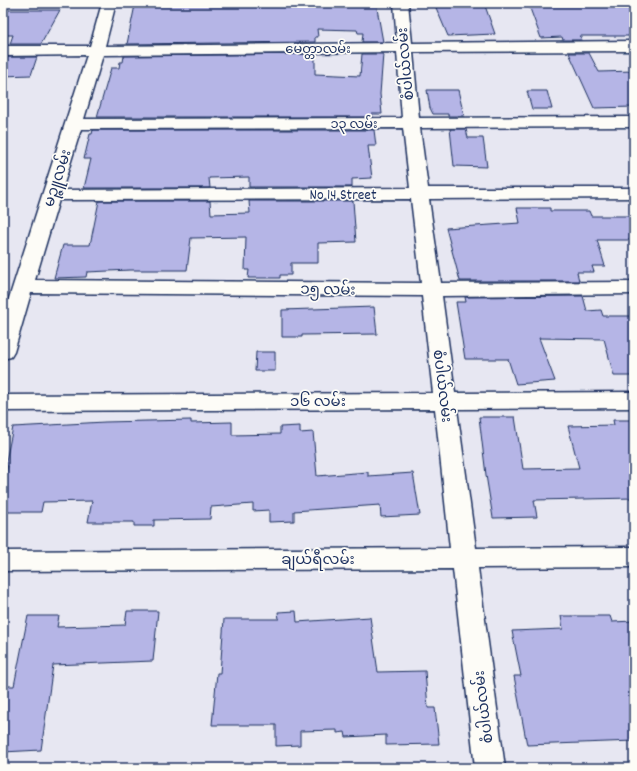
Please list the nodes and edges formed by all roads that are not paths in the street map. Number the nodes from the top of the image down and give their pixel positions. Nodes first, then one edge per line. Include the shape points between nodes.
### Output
1 (109, 3) edge
2 (401, 3) edge
3 (634, 46) edge
4 (403, 47) junction
5 (97, 50) junction
6 (3, 51) edge
7 (634, 122) edge
8 (411, 123) junction
9 (74, 124) junction
10 (634, 193) edge
11 (421, 194) junction
12 (52, 195) junction
13 (22, 286) junction
14 (634, 288) edge
15 (431, 290) junction
16 (3, 352) edge
17 (444, 400) junction
18 (634, 400) edge
19 (3, 403) edge
20 (634, 557) edge
21 (465, 558) junction
22 (3, 561) edge
23 (490, 768) edge

1 - 5 street, မဉ္ဇူလမ်း
2 - 4 street, စံပါယ်လမ်း
3 - 4 street, မေတ္တာလမ်း
4 - 5 street, မေတ္တာလမ်း
4 - 8 street, စံပါယ်လမ်း
5 - 6 street, မေတ္တာလမ်း
5 - 9 street, မဉ္ဇူလမ်း
7 - 8 street, ၁၃ လမ်း
8 - 9 street, ၁၃ လမ်း
8 - 11 street, စံပါယ်လမ်း
9 - 12 street, မဉ္ဇူလမ်း
10 - 11 street, No 14 Street
11 - 12 street, No 14 Street
11 - 15 street, စံပါယ်လမ်း
12 - 13 street, မဉ္ဇူလမ်း
13 - 15 street, ၁၅ လမ်း
13 - 16 street, မဉ္ဇူလမ်း
14 - 15 street, ၁၅ လမ်း
15 - 17 street, စံပါယ်လမ်း
17 - 18 street, ၁၆ လမ်း
17 - 19 street, ၁၆ လမ်း
17 - 21 street, စံပါယ်လမ်း
20 - 21 street, ချယ်ရီလမ်း
21 - 22 street, ချယ်ရီလမ်း
21 - 23 street, စံပါယ်လမ်း

